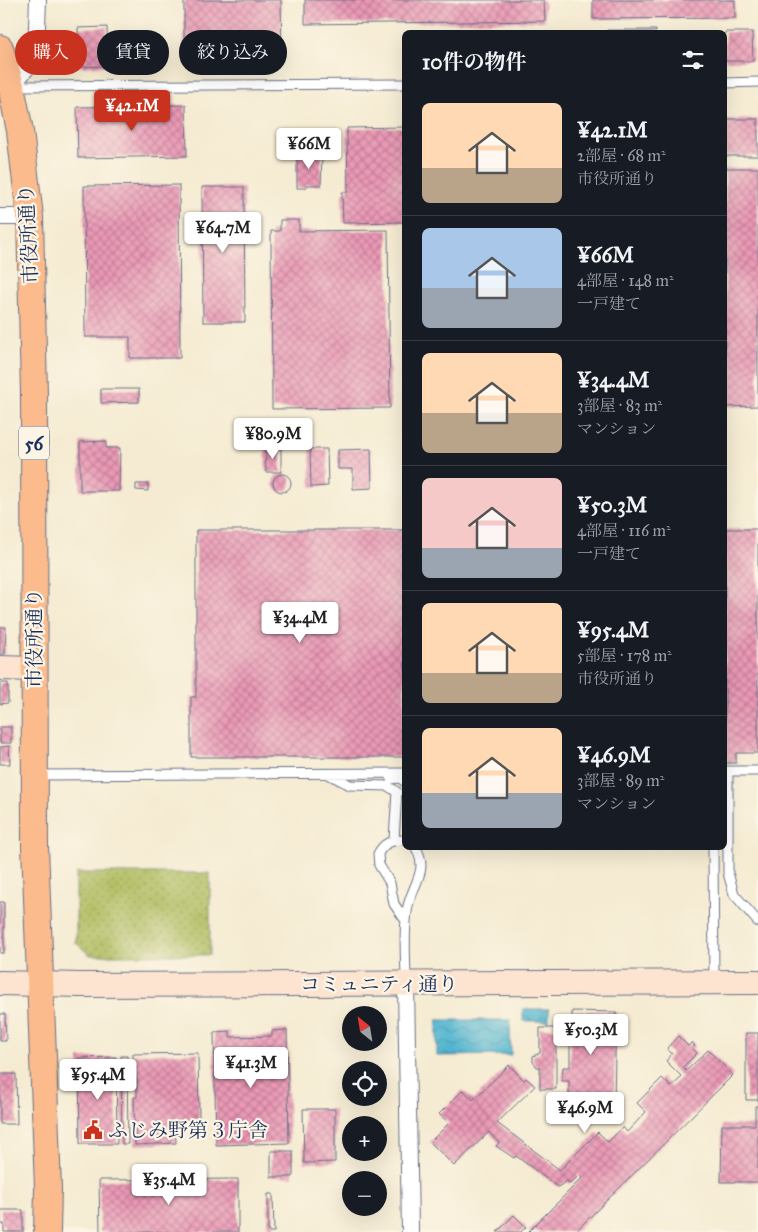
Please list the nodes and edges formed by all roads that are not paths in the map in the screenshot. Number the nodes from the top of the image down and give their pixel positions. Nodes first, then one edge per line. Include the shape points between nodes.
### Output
1 (38, 0) edge
2 (0, 48) edge
3 (727, 82) edge
4 (758, 82) edge
5 (402, 84) edge
6 (11, 86) junction
7 (0, 217) edge
8 (30, 217) junction
9 (0, 668) edge
10 (34, 669) junction
11 (727, 771) edge
12 (758, 771) edge
13 (349, 773) junction
14 (402, 773) edge
15 (328, 774) junction
16 (35, 775) junction
17 (402, 780) edge
18 (727, 822) edge
19 (394, 840) junction
20 (402, 840) edge
21 (417, 850) edge
22 (713, 850) edge
23 (406, 921) junction
24 (758, 922) edge
25 (714, 982) junction
26 (758, 982) edge
27 (0, 983) edge
28 (40, 983) junction
29 (406, 984) junction
30 (47, 1232) edge
31 (410, 1232) edge

1 - 6 street via 36,52
2 - 6 main road, 市役所通り / 56
3 - 4 lane
5 - 6 lane
6 - 8 main road, 市役所通り / 56
7 - 8 street
8 - 10 main road, 市役所通り / 56
9 - 10 street
10 - 16 main road, 市役所通り / 56
11 - 12 lane
13 - 14 lane
13 - 15 lane
13 - 17 lane via 373,780
15 - 16 lane
15 - 19 lane via 350,785 388,786 397,792
16 - 28 main road, 市役所通り / 56
18 - 24 lane via 728,873 734,894
19 - 20 lane
19 - 23 lane via 382,847 378,854 379,865 390,883 394,904
21 - 23 lane via 422,868
22 - 25 lane
23 - 29 lane
25 - 26 street, コミュニティ通り
25 - 29 street, コミュニティ通り
27 - 28 street, コミュニティ通り
28 - 29 street, コミュニティ通り
28 - 30 main road, 市役所通り / 56
29 - 31 street

